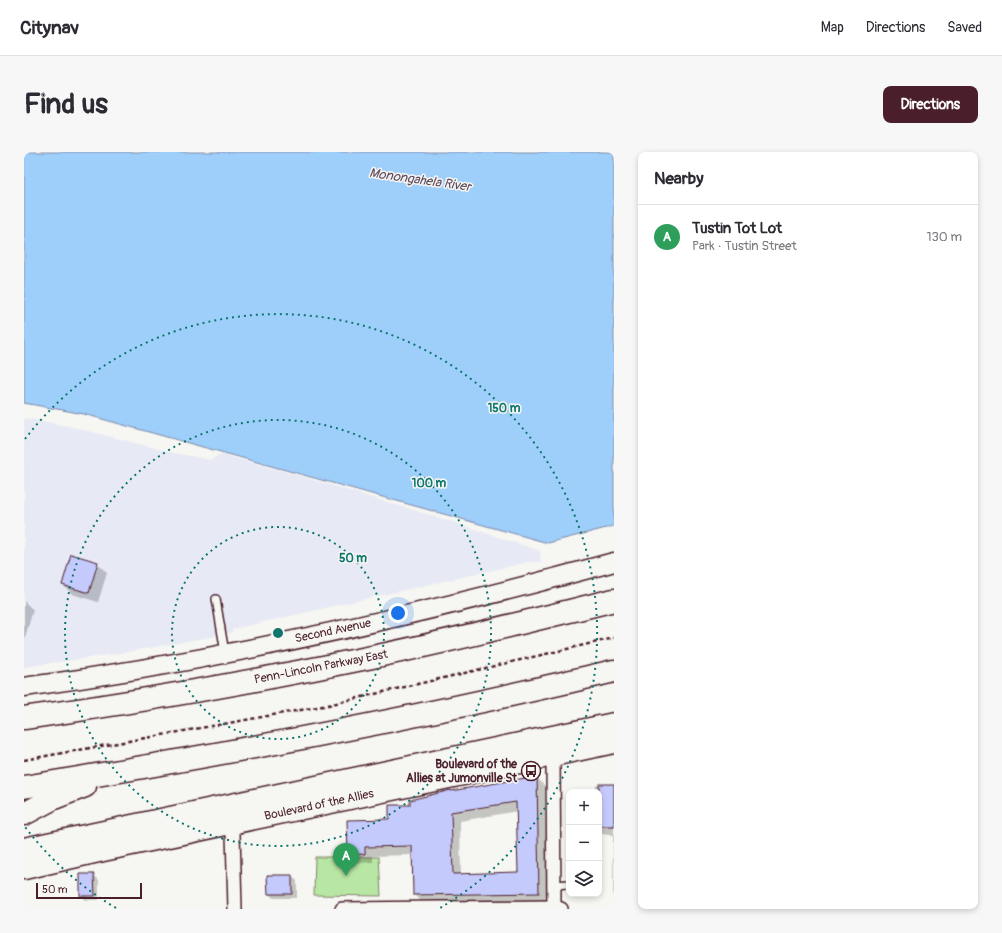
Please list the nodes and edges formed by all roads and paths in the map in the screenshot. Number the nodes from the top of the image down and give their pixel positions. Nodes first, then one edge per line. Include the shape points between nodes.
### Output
1 (614, 562) edge
2 (216, 599) dead end
3 (614, 600) edge
4 (614, 638) edge
5 (225, 653) junction
6 (614, 671) edge
7 (24, 687) edge
8 (24, 718) edge
9 (614, 724) edge
10 (614, 742) edge
11 (553, 756) junction
12 (24, 760) edge
13 (131, 769) junction
14 (24, 787) edge
15 (24, 814) edge
16 (233, 833) dead end
17 (24, 849) edge
18 (24, 868) edge
19 (566, 884) edge
20 (554, 885) junction
21 (556, 908) edge
22 (234, 909) edge
23 (342, 909) edge

1 - 5 main road, Second Avenue via 377,622
2 - 5 lane
3 - 8 highway, Penn-Lincoln Parkway East via 322,668
4 - 12 path via 328,704
5 - 7 main road, Second Avenue
6 - 13 highway via 383,723
9 - 17 highway, Boulevard of the Allies
10 - 11 highway, Boulevard of the Allies
11 - 18 highway, Boulevard of the Allies
11 - 20 street
13 - 14 highway
13 - 15 highway via 54,798
16 - 22 street
19 - 20 lane
20 - 21 street
21 - 23 street

